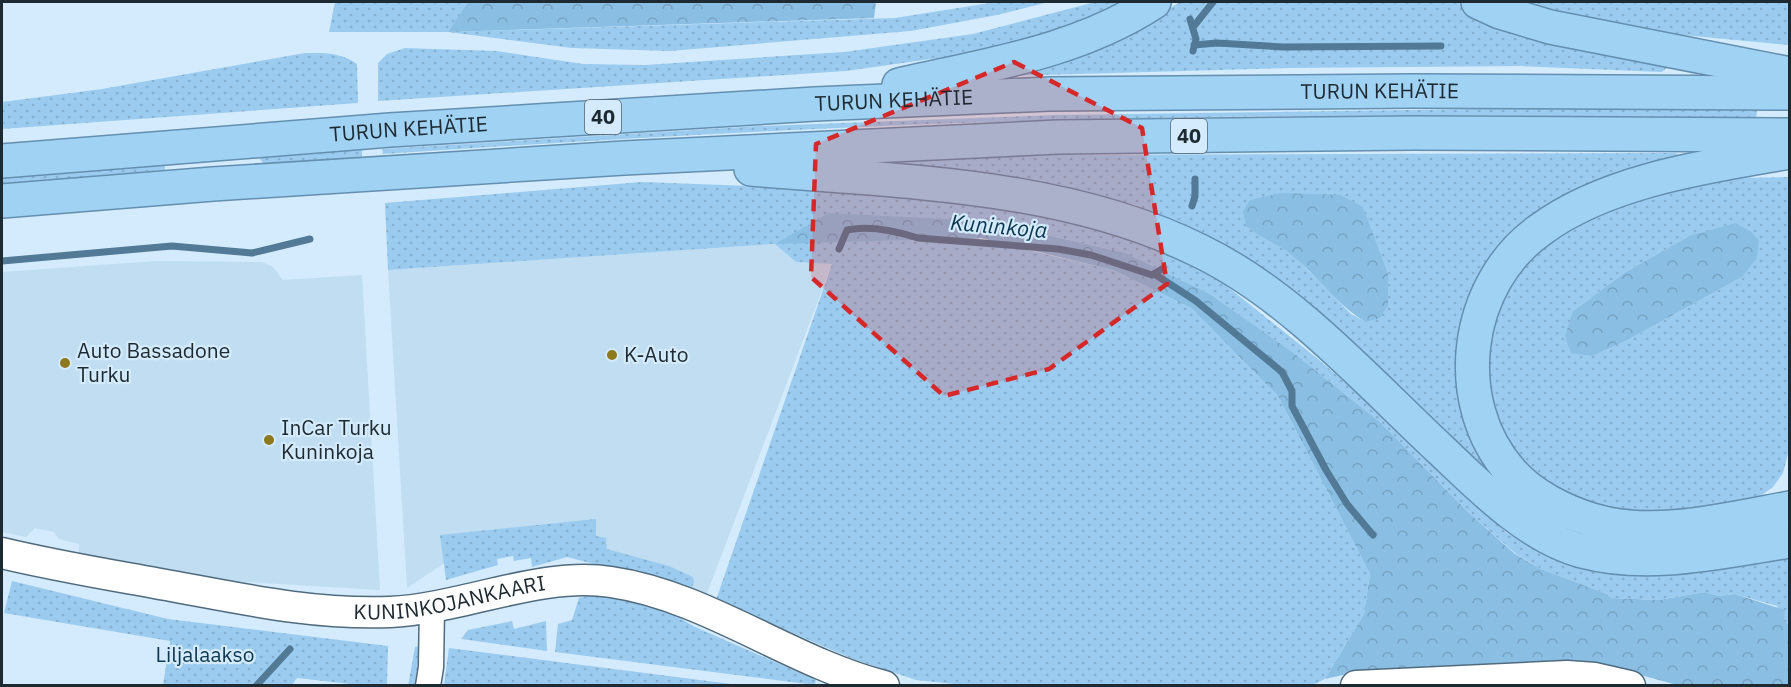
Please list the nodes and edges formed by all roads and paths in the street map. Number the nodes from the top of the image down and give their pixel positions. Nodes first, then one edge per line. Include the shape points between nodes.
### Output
1 (1154, 2) edge
2 (1478, 2) edge
3 (1774, 82) edge
4 (815, 104) junction
5 (1790, 135) edge
6 (1755, 146) junction
7 (1790, 152) edge
8 (624, 158) junction
9 (2, 161) edge
10 (2, 201) edge
11 (1790, 508) edge
12 (1790, 541) edge
13 (2, 553) edge
14 (432, 608) junction
15 (876, 685) edge
16 (428, 686) edge
17 (1356, 686) edge
18 (1630, 686) edge

1 - 4 highway via 1123,21 1047,50
2 - 3 highway via 1550,27
3 - 4 highway, TURUN KEHÄTIE / 40 via 1413,91 1049,94
4 - 9 highway, TURUN KEHÄTIE / 40 via 390,130
5 - 6 highway, TURUN KEHÄTIE / 40
6 - 7 highway
6 - 8 highway, TURUN KEHÄTIE / 40 via 1413,133 1058,137
6 - 11 highway via 1707,167 1613,193 1576,208 1539,230 1514,254 1488,295 1472,345 1471,366 1481,421 1494,448 1527,488 1568,512 1618,526 1657,527
8 - 10 highway, TURUN KEHÄTIE / 40
8 - 12 highway via 970,189 1129,220 1235,270 1294,315 1507,510 1551,538 1580,551 1654,559
13 - 14 street, KUNINKOJANKAARI via 274,605 357,614
14 - 15 street, KUNINKOJANKAARI via 568,580 610,581 681,603
14 - 16 street
17 - 18 street via 1567,676

